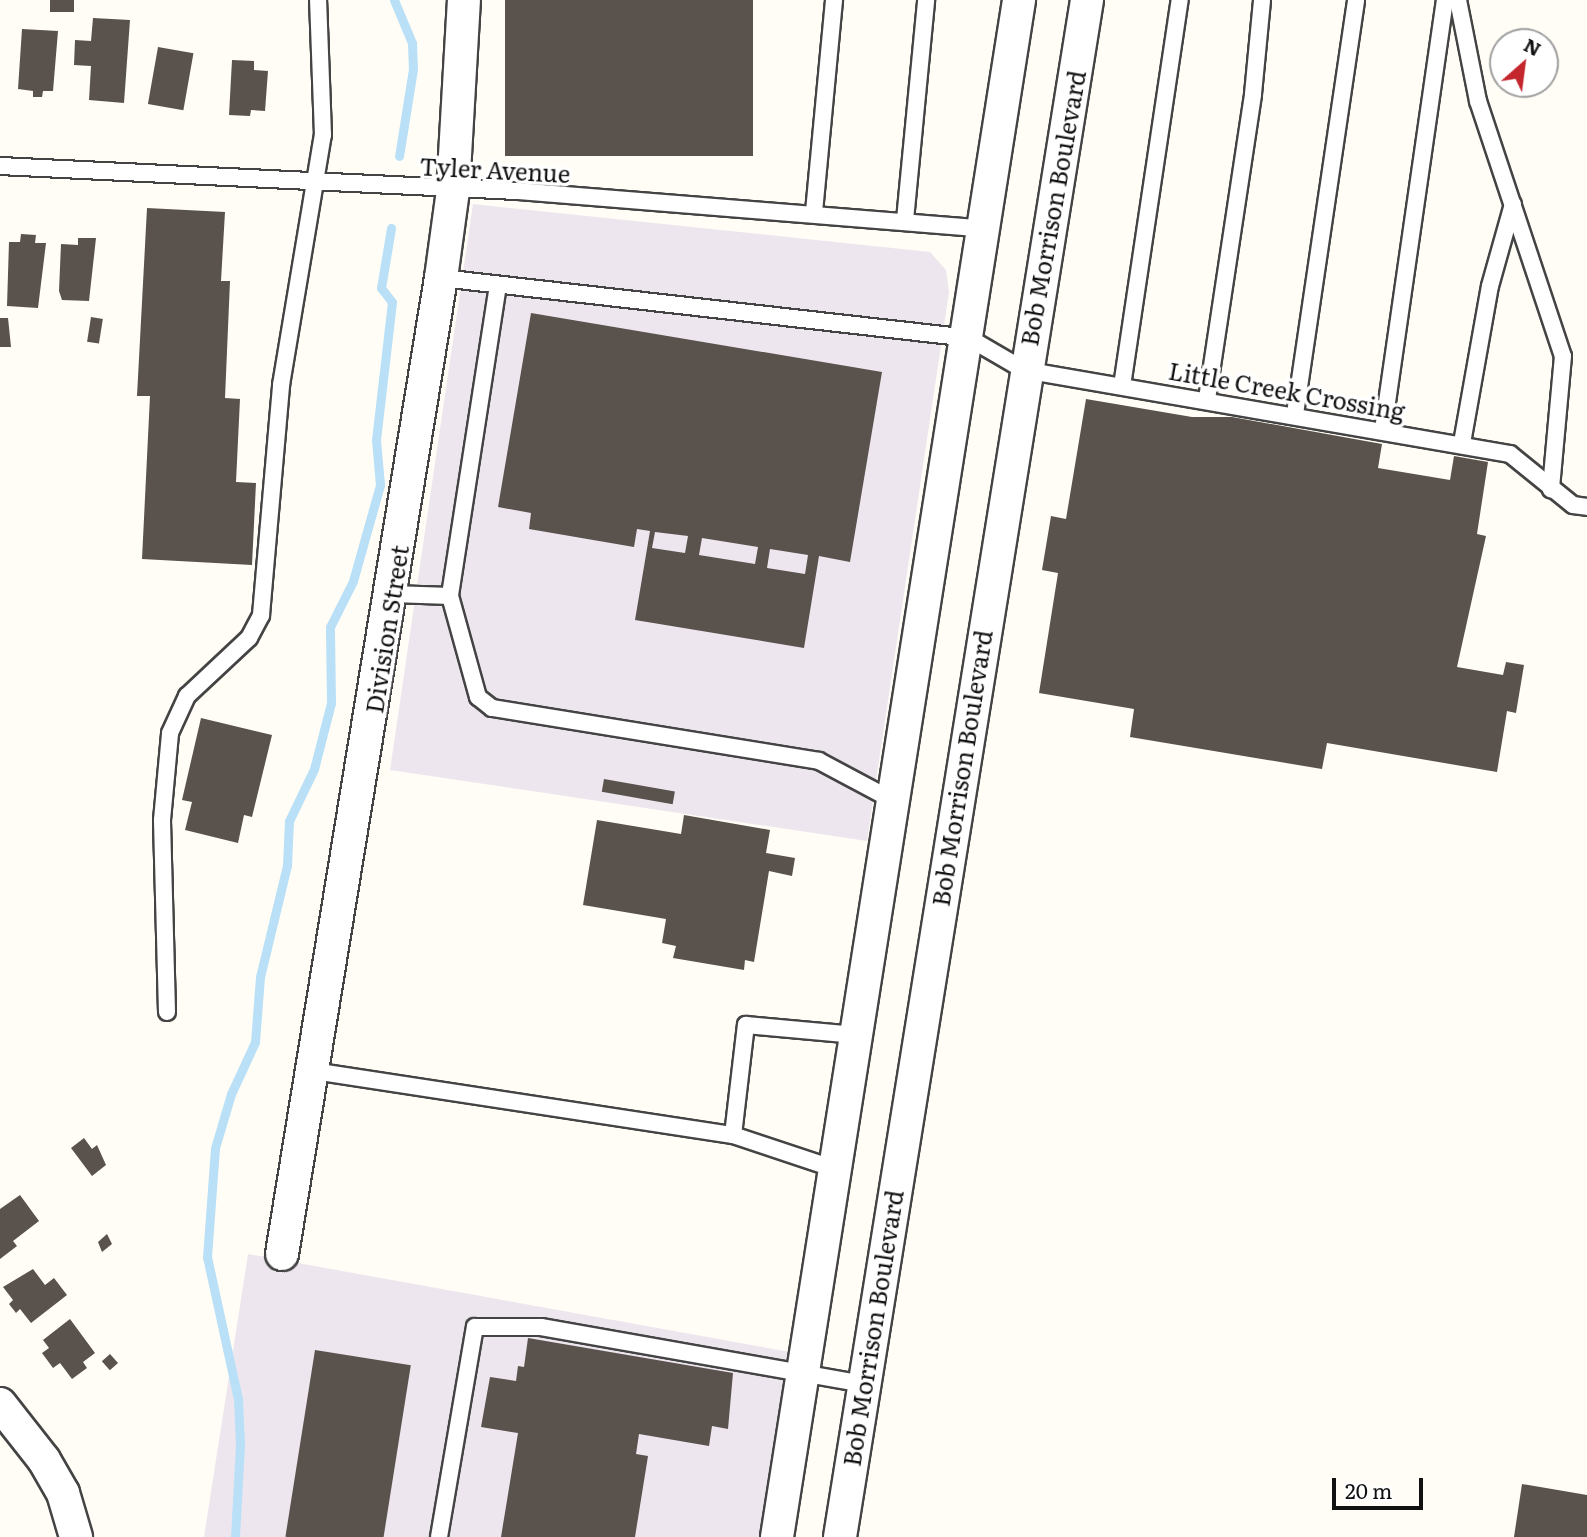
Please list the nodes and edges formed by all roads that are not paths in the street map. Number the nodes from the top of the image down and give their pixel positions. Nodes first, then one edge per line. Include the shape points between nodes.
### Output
1 (318, 0) edge
2 (464, 0) edge
3 (834, 0) edge
4 (926, 0) edge
5 (1019, 0) edge
6 (1087, 0) edge
7 (1180, 0) edge
8 (1262, 0) edge
9 (1356, 0) edge
10 (1445, 0) edge
11 (1458, 0) edge
12 (0, 166) edge
13 (318, 183) junction
14 (453, 190) junction
15 (1513, 204) junction
16 (814, 212) junction
17 (905, 220) junction
18 (986, 229) junction
19 (441, 278) junction
20 (498, 285) junction
21 (969, 338) junction
22 (1024, 370) junction
23 (1122, 386) junction
24 (1207, 400) junction
25 (1295, 414) junction
26 (1383, 429) junction
27 (1462, 443) junction
28 (1551, 489) junction
29 (1587, 507) edge
30 (392, 594) junction
31 (450, 596) junction
32 (894, 802) junction
33 (167, 1012) dead end
34 (856, 1035) junction
35 (314, 1071) junction
36 (733, 1135) junction
37 (835, 1169) junction
38 (282, 1254) dead end
39 (805, 1373) junction
40 (863, 1384) junction
41 (0, 1404) edge
42 (76, 1537) edge
43 (439, 1537) edge
44 (777, 1537) edge
45 (840, 1537) edge

1 - 13 lane via 323,135
2 - 14 street, Division Street
3 - 16 lane
4 - 17 lane
5 - 18 street
6 - 22 street, Bob Morrison Boulevard
7 - 23 lane
8 - 24 lane via 1253,94
9 - 25 lane
10 - 26 lane
11 - 15 lane via 1478,101
12 - 13 lane, Tyler Avenue
13 - 14 lane, Tyler Avenue
13 - 33 lane via 281,385 261,615 249,638 187,696 170,733 162,820
14 - 16 lane, Tyler Avenue
14 - 19 street, Division Street
15 - 27 lane via 1490,286
15 - 28 lane via 1563,356
16 - 17 lane, Tyler Avenue
17 - 18 lane, Tyler Avenue
18 - 21 street
19 - 20 lane
19 - 30 street, Division Street
20 - 21 lane
20 - 31 lane
21 - 22 lane, Little Creek Crossing
21 - 32 street
22 - 23 lane, Little Creek Crossing
22 - 40 street, Bob Morrison Boulevard
23 - 24 lane, Little Creek Crossing
24 - 25 lane, Little Creek Crossing
25 - 26 lane, Little Creek Crossing
26 - 27 lane, Little Creek Crossing
27 - 28 lane, Little Creek Crossing via 1510,454
28 - 29 lane, Little Creek Crossing via 1573,505
30 - 31 lane
30 - 35 street, Division Street
31 - 32 lane via 452,617 483,705 818,761
32 - 34 street
34 - 36 lane via 746,1025
34 - 37 street
35 - 36 lane
35 - 38 street, Division Street
36 - 37 lane
37 - 39 street
39 - 40 lane
39 - 43 lane via 541,1327 475,1327
39 - 44 street
40 - 45 street, Bob Morrison Boulevard
41 - 42 street via 44,1460 63,1493

